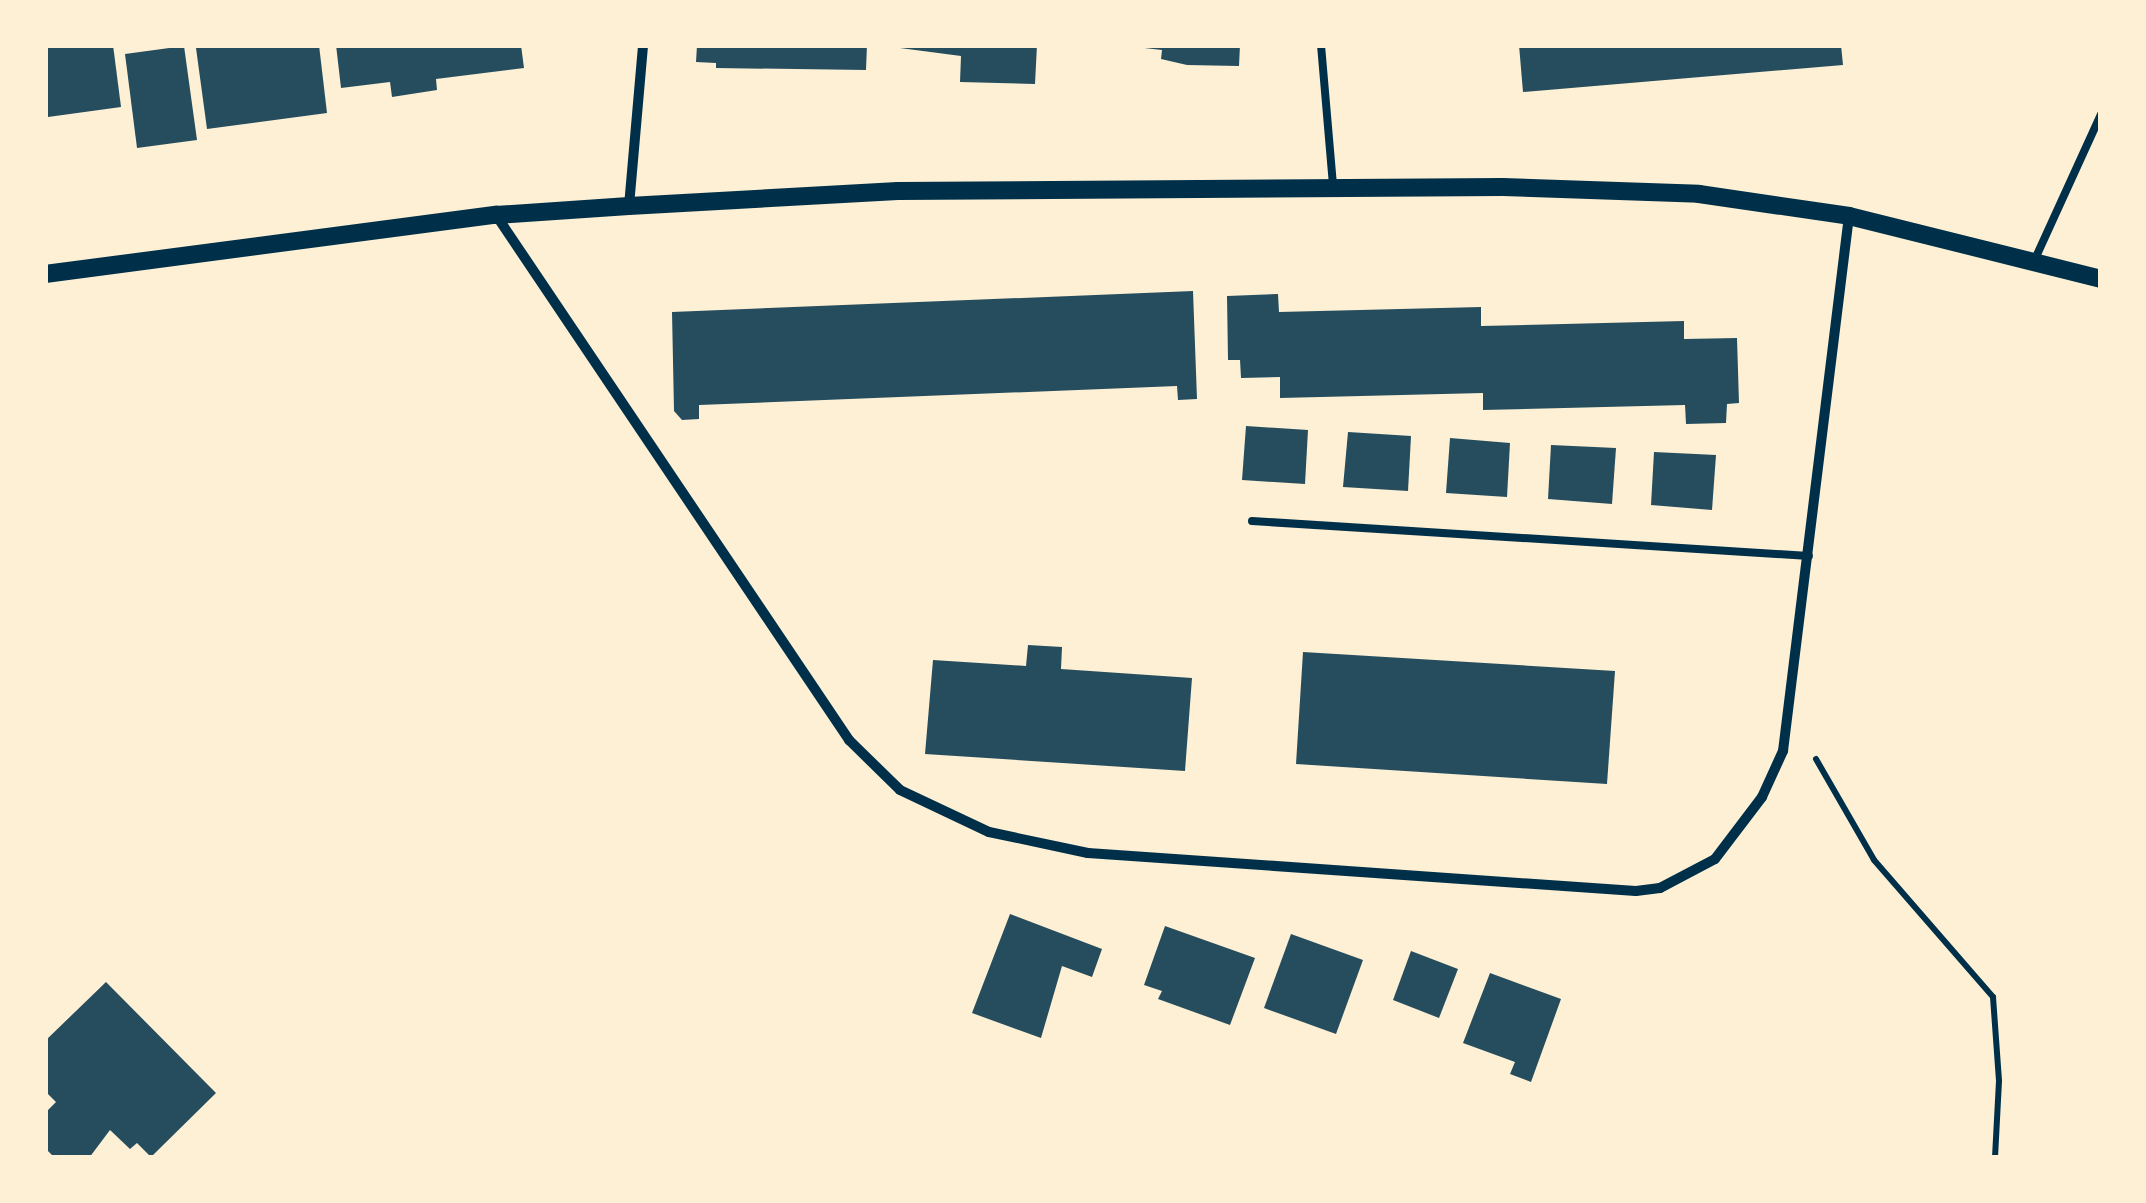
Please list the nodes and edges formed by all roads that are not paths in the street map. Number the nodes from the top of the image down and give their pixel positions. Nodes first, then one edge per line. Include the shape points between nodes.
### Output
1 (642, 45) edge
2 (1322, 45) edge
3 (2101, 114) edge
4 (1333, 187) junction
5 (629, 206) junction
6 (496, 215) junction
7 (1849, 216) junction
8 (2035, 259) junction
9 (45, 274) edge
10 (2101, 279) edge
11 (1252, 522) dead end
12 (1809, 556) junction

1 - 5 street
2 - 4 lane
3 - 8 lane
4 - 5 street via 898,191
4 - 7 street via 1699,194
5 - 6 street
6 - 9 street
6 - 12 street via 848,740 900,790 946,817 1088,853 1660,888 1715,860 1762,796 1791,716
7 - 8 street
7 - 12 street
8 - 10 street
11 - 12 lane

